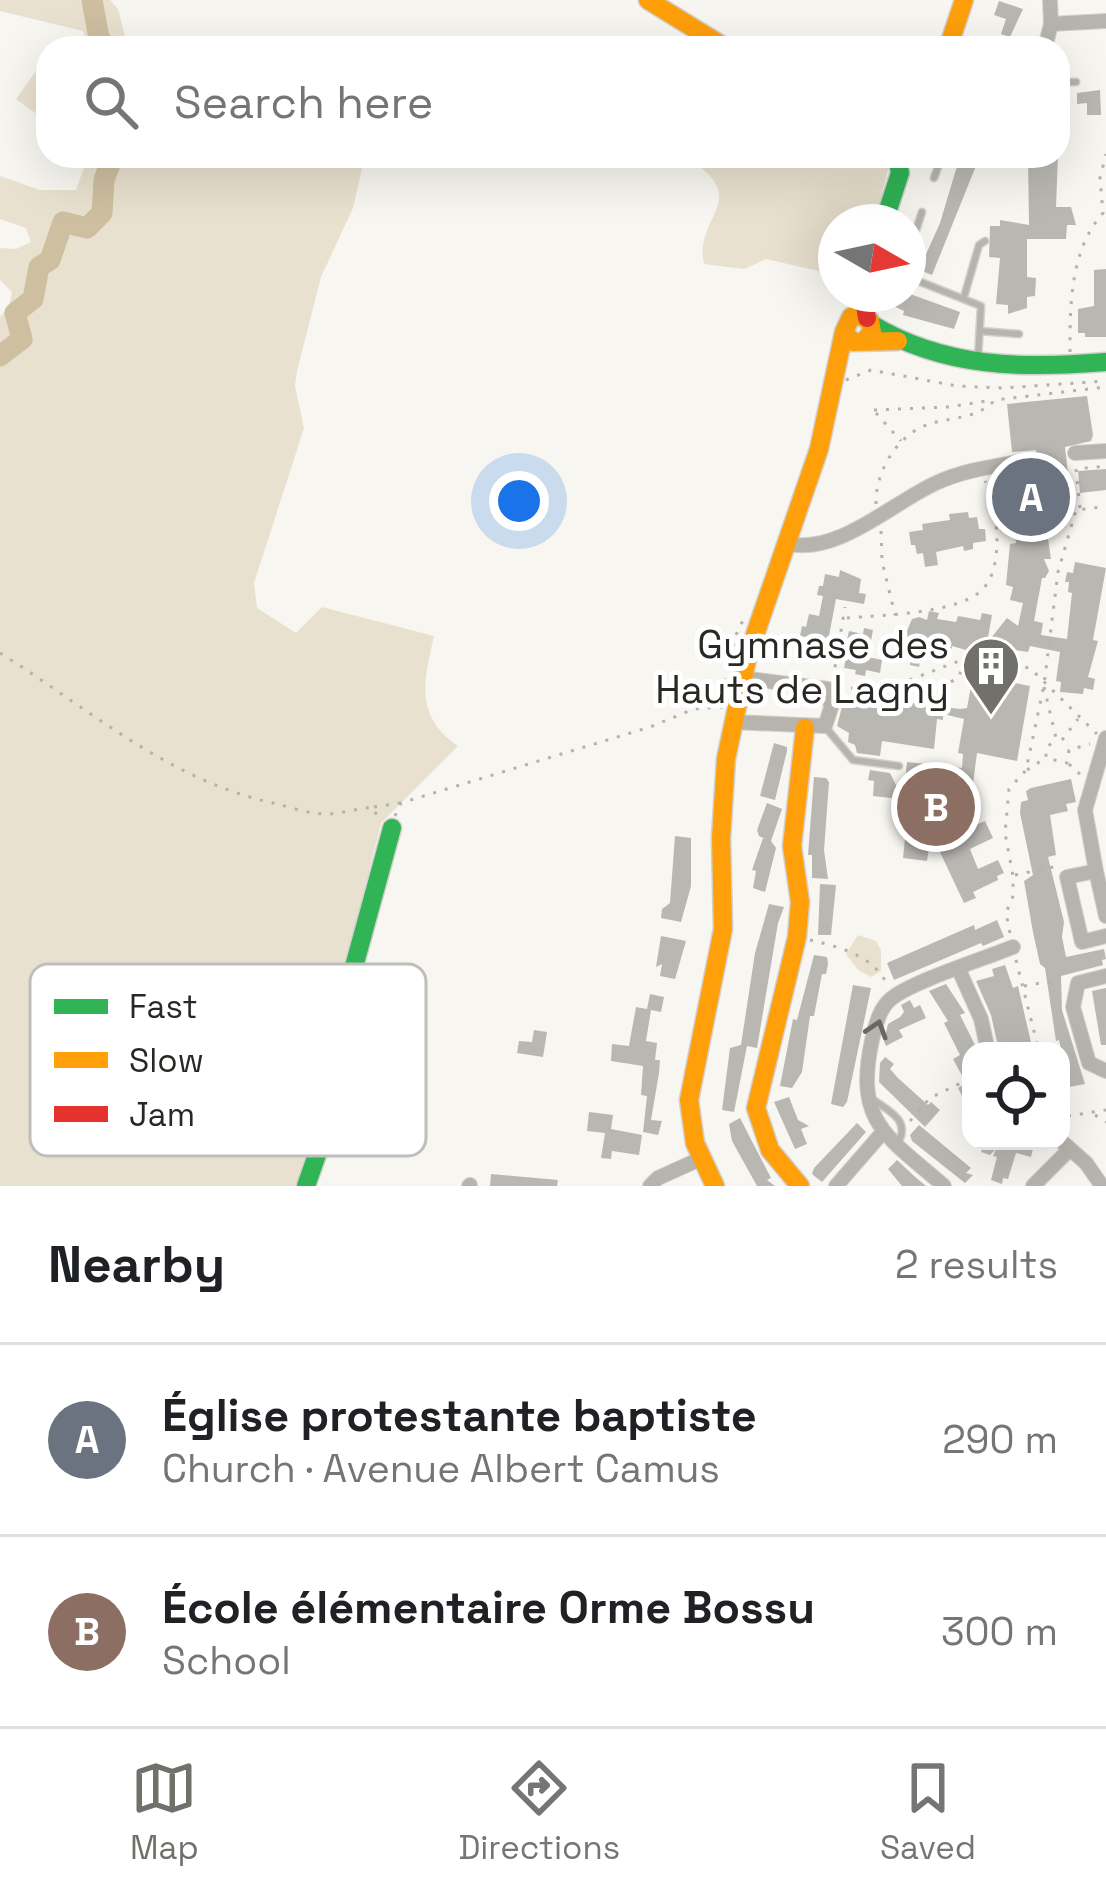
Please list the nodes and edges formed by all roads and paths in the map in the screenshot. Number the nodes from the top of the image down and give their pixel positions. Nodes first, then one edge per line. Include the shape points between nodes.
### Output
1 (648, 0) edge
2 (964, 0) edge
3 (1050, 0) edge
4 (1106, 21) edge
5 (1052, 24) junction
6 (706, 36) edge
7 (952, 36) edge
8 (1049, 36) edge
9 (1070, 82) edge
10 (1076, 82) dead end
11 (1106, 154) edge
12 (900, 168) edge
13 (938, 168) edge
14 (934, 178) dead end
15 (890, 204) edge
16 (1104, 213) edge
17 (985, 241) dead end
18 (926, 284) edge
19 (964, 296) junction
20 (860, 312) edge
21 (859, 329) junction
22 (980, 332) junction
23 (1019, 334) dead end
24 (978, 362) junction
25 (1106, 362) edge
26 (834, 378) junction
27 (1071, 379) junction
28 (1106, 384) edge
29 (994, 400) junction
30 (902, 442) junction
31 (1106, 451) edge
32 (1075, 453) dead end
33 (1018, 462) dead end
34 (1106, 466) edge
35 (979, 469) junction
36 (1061, 473) dead end
37 (1102, 507) dead end
38 (1078, 510) junction
39 (878, 515) junction
40 (789, 544) junction
41 (845, 607) dead end
42 (895, 615) junction
43 (844, 618) junction
44 (0, 653) edge
45 (964, 659) junction
46 (742, 678) junction
47 (1044, 685) junction
48 (894, 686) junction
49 (829, 689) junction
50 (729, 713) junction
51 (1079, 718) junction
52 (815, 727) junction
53 (1059, 739) junction
54 (1104, 739) edge
55 (1069, 750) junction
56 (1046, 758) junction
57 (1067, 763) junction
58 (899, 766) dead end
59 (1026, 770) junction
60 (1093, 786) junction
61 (401, 803) junction
62 (372, 807) junction
63 (392, 828) junction
64 (1066, 865) dead end
65 (1096, 871) junction
66 (1013, 876) junction
67 (1106, 916) edge
68 (1106, 936) edge
69 (797, 937) junction
70 (1013, 947) junction
71 (354, 964) edge
72 (959, 970) junction
73 (1106, 976) edge
74 (1057, 980) dead end
75 (1023, 986) junction
76 (893, 997) junction
77 (986, 1042) edge
78 (1037, 1042) edge
79 (1106, 1071) edge
80 (962, 1082) edge
81 (867, 1095) junction
82 (1106, 1110) edge
83 (1094, 1114) junction
84 (1070, 1116) edge
85 (1106, 1122) edge
86 (903, 1128) junction
87 (883, 1132) junction
88 (897, 1144) junction
89 (1063, 1150) edge
90 (1066, 1150) edge
91 (317, 1156) edge
92 (700, 1159) junction
93 (306, 1186) edge
94 (650, 1186) edge
95 (715, 1186) edge
96 (800, 1186) edge
97 (836, 1186) edge
98 (944, 1186) edge
99 (1033, 1186) edge
100 (1102, 1186) edge

1 - 6 main road
2 - 7 main road
3 - 5 street
4 - 5 street
5 - 8 street
9 - 10 lane
11 - 16 path
12 - 15 main road
13 - 14 lane
16 - 27 path via 1091,226 1073,287
17 - 19 lane
18 - 19 lane
19 - 22 lane via 981,306
20 - 21 main road
21 - 24 main road
21 - 26 main road
22 - 23 lane
22 - 24 lane
24 - 27 main road
25 - 27 main road
26 - 27 path via 871,370 957,386
26 - 40 main road
27 - 28 path
27 - 29 path
29 - 30 path via 983,412 928,424
29 - 30 path via 874,410
30 - 39 path via 878,481
31 - 32 street
33 - 35 street
34 - 38 path via 1076,469
35 - 39 street
35 - 42 path via 997,528 996,565 983,589 962,602
36 - 38 path via 1063,501
37 - 38 path
38 - 47 path via 1058,572
39 - 40 street via 822,542
39 - 42 path
40 - 46 main road
41 - 43 path
42 - 43 path
43 - 49 path
44 - 62 path via 132,744 196,777 314,812
45 - 47 path via 1030,668
45 - 48 path
45 - 48 path via 959,677 932,694
46 - 49 street
46 - 50 main road
47 - 51 path
47 - 53 path
47 - 59 path
48 - 49 path
49 - 52 street via 831,708
50 - 52 street
50 - 61 path via 685,711
50 - 92 main road via 723,929 688,1100
51 - 53 path
51 - 54 path
52 - 58 lane via 854,760
52 - 69 main road via 792,846
53 - 55 path
53 - 56 path
54 - 55 path
54 - 60 street
55 - 57 path
56 - 57 path
56 - 59 path
57 - 60 path
59 - 66 path via 1009,788 1005,833
60 - 65 street via 1085,810
61 - 62 path
61 - 63 path
62 - 63 path
63 - 71 main road
64 - 66 path
65 - 67 street
65 - 68 street via 1067,877 1082,941
66 - 70 path via 1006,913
69 - 76 path via 856,953 880,972
69 - 96 main road via 756,1108 770,1150
70 - 72 street
70 - 75 path
72 - 76 street
72 - 77 street
73 - 79 street via 1078,983 1072,999 1089,1063
74 - 75 path
75 - 78 path
81 -> 76 street via 877,1018
80 - 86 path via 930,1098
81 - 86 lane
81 - 87 street
82 - 83 path
83 - 84 path
83 - 85 path
86 - 88 lane
87 - 88 street
87 - 97 street
88 - 98 street
89 - 99 street
90 - 100 street
91 - 93 main road
92 - 94 street
92 - 95 main road

